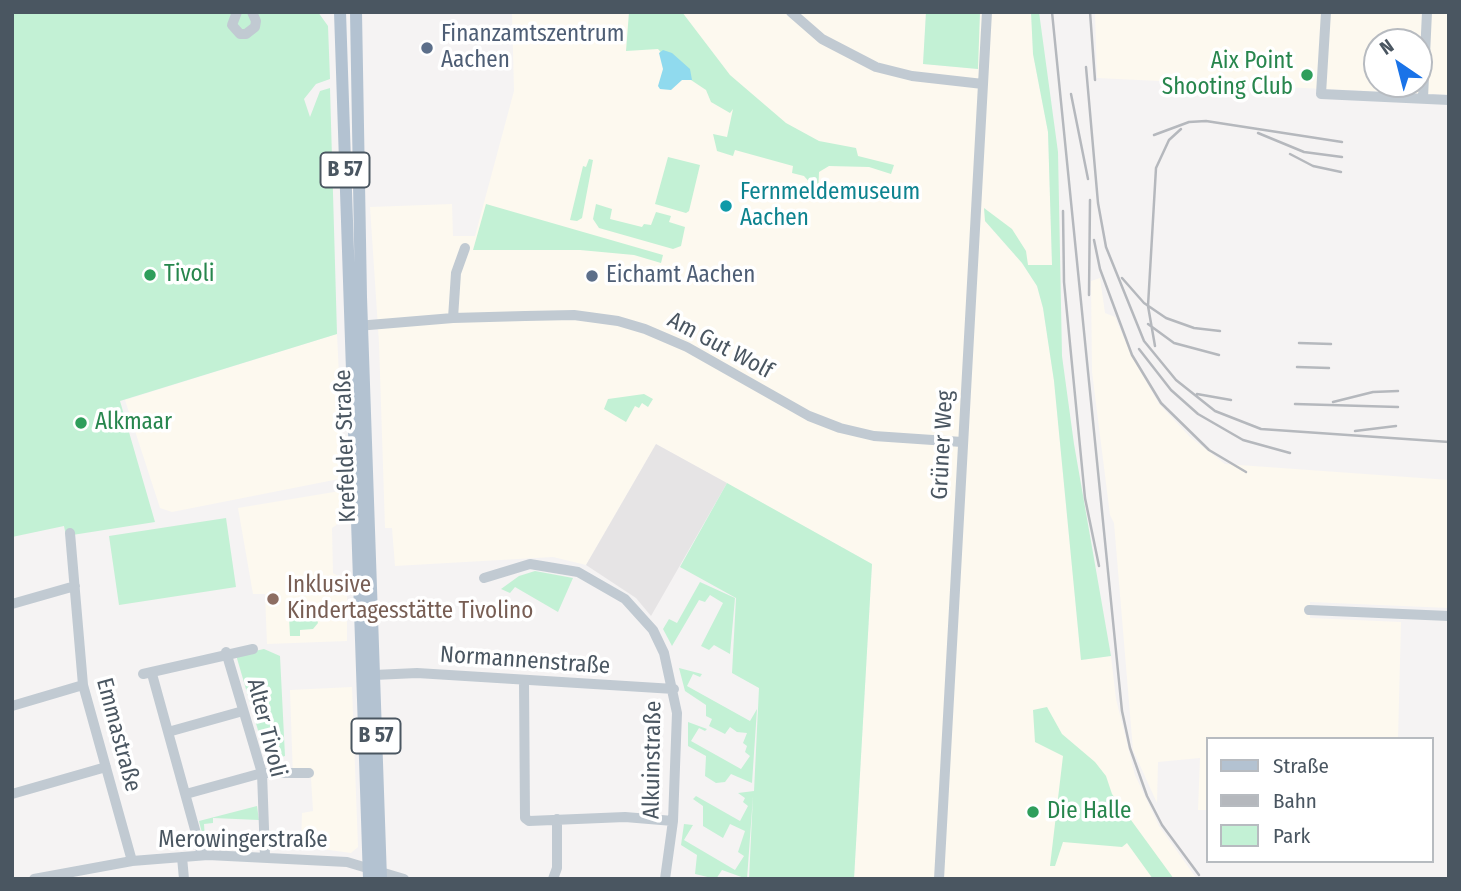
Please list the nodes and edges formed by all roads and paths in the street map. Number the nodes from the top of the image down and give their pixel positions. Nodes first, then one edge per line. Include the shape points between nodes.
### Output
1 (237, 12) edge
2 (267, 12) edge
3 (340, 12) edge
4 (356, 12) edge
5 (791, 12) edge
6 (987, 12) edge
7 (1326, 12) edge
8 (253, 14) edge
9 (983, 84) junction
10 (1363, 96) edge
11 (1423, 98) edge
12 (1449, 100) edge
13 (465, 248) dead end
14 (453, 318) junction
15 (356, 326) junction
16 (962, 442) junction
17 (70, 533) dead end
18 (484, 578) dead end
19 (75, 586) junction
20 (12, 604) edge
21 (1309, 610) dead end
22 (1449, 616) edge
23 (253, 649) dead end
24 (226, 652) junction
25 (374, 675) junction
26 (524, 681) junction
27 (83, 685) junction
28 (674, 689) junction
29 (12, 706) edge
30 (243, 711) junction
31 (168, 732) junction
32 (106, 767) junction
33 (262, 773) junction
34 (309, 773) dead end
35 (12, 794) edge
36 (186, 794) junction
37 (557, 819) junction
38 (673, 821) junction
39 (202, 855) junction
40 (182, 856) junction
41 (265, 856) junction
42 (132, 861) junction
43 (375, 873) edge
44 (34, 879) edge
45 (184, 879) edge
46 (404, 879) edge
47 (552, 879) edge
48 (665, 879) edge
49 (939, 879) edge

1 - 8 street via 232,25 240,34 252,32 257,21
2 - 8 street
3 - 15 main road, Krefelder Straße / B 57
4 - 15 main road, Krefelder Straße / B 57
5 - 9 street via 822,39 869,64 912,76
6 - 9 street, Grüner Weg
7 - 10 street via 1321,94
9 - 16 street, Grüner Weg
11 - 12 street
13 - 14 street via 456,273
14 - 15 street, Am Gut Wolf
14 - 16 street, Am Gut Wolf via 575,315 618,321 687,347 809,416 840,428 874,436
15 - 25 main road, Krefelder Straße / B 57
15 - 43 main road, Krefelder Straße / B 57
16 - 49 street, Grüner Weg
17 - 19 street, Emmastraße
18 - 28 street, Alkuinstraße via 513,567 547,564 608,586 641,613 653,630
19 - 20 street
19 - 27 street, Emmastraße
21 - 22 street
23 - 24 street
24 - 30 street, Alter Tivoli
24 - 31 street via 148,674
25 - 26 street, Normannenstraße via 417,673
25 - 43 main road, Krefelder Straße / B 57
26 - 28 street, Normannenstraße
26 - 37 street via 524,815 530,821
27 - 29 street
27 - 32 street, Emmastraße
28 - 38 street, Alkuinstraße
30 - 31 street
30 - 33 street, Alter Tivoli
31 - 36 street
32 - 35 street
32 - 42 street, Emmastraße
33 - 34 street
33 - 36 street
33 - 41 street, Alter Tivoli
36 - 39 street
37 - 38 street
37 - 47 street
38 - 48 street, Alkuinstraße
39 - 40 street, Merowingerstraße
39 - 41 street, Merowingerstraße
40 - 42 street, Merowingerstraße
40 - 45 street
41 - 43 street, Merowingerstraße
42 - 44 street, Merowingerstraße
43 - 46 street, Merowingerstraße

